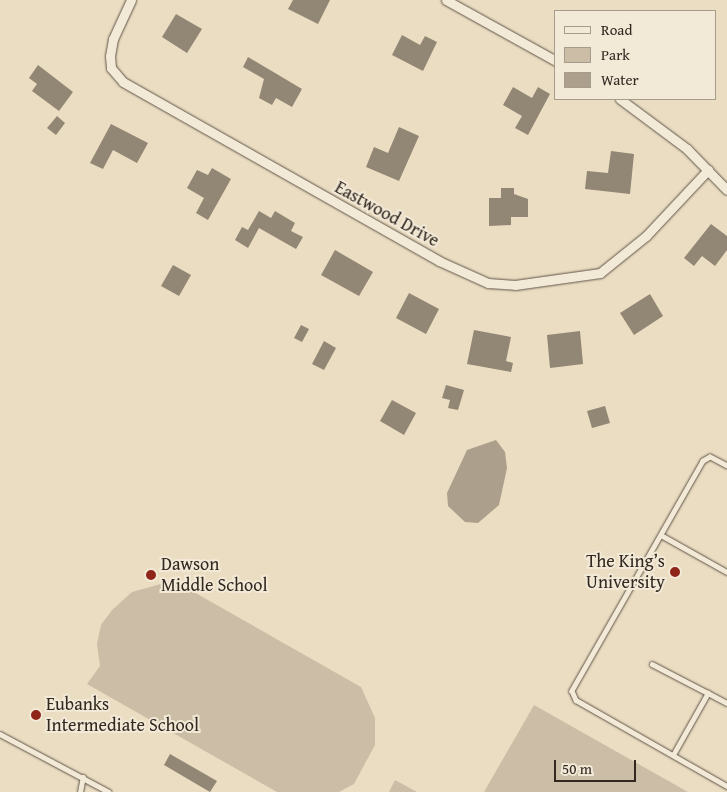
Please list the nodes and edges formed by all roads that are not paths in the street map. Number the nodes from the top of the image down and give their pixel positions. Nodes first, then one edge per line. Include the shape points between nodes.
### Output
1 (131, 0) edge
2 (446, 0) edge
3 (554, 60) edge
4 (621, 100) edge
5 (708, 170) junction
6 (727, 190) edge
7 (727, 466) edge
8 (660, 535) junction
9 (727, 572) edge
10 (652, 664) dead end
11 (708, 692) junction
12 (727, 703) edge
13 (0, 734) edge
14 (672, 755) junction
15 (83, 777) junction
16 (727, 786) edge
17 (80, 792) edge
18 (109, 792) edge

1 - 5 street, Eastwood Drive via 113,39 110,56 111,68 123,82 439,261 488,283 515,285 600,273 646,236
2 - 3 street
4 - 5 street
5 - 6 street
7 - 8 lane via 706,457
8 - 9 lane
8 - 14 lane via 572,691 576,700
10 - 11 lane
11 - 12 lane
11 - 14 lane
13 - 15 lane
14 - 16 lane
15 - 17 lane
15 - 18 lane

